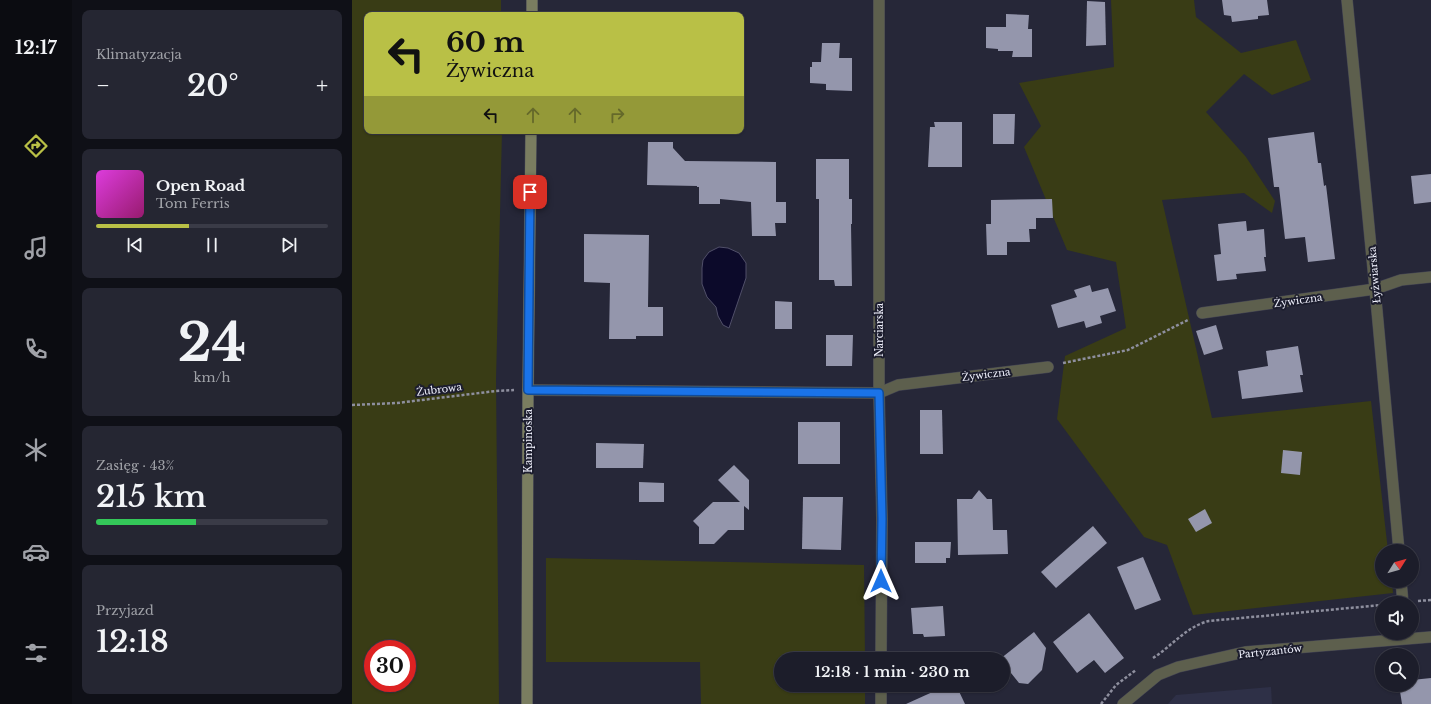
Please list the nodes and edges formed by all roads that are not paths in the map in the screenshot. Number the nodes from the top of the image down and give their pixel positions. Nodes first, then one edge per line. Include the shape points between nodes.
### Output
1 (532, 0) edge
2 (879, 0) edge
3 (1347, 0) edge
4 (532, 12) edge
5 (531, 134) edge
6 (1431, 276) edge
7 (1375, 289) junction
8 (1202, 313) road end
9 (1048, 367) road end
10 (528, 390) junction
11 (879, 393) junction
12 (1398, 544) edge
13 (1419, 636) edge
14 (1431, 637) edge
15 (1375, 639) edge
16 (881, 652) edge
17 (881, 692) edge
18 (527, 704) edge
19 (881, 704) edge
20 (1123, 704) edge

1 - 4 main road
2 - 11 street, Narciarska
3 - 7 street, Łyżwiarska
5 - 10 main road, Kampinoska
6 - 7 street, Żywiczna via 1400,280
7 - 8 street, Żywiczna
7 - 12 street, Łyżwiarska
9 - 11 street, Żywiczna via 898,385
10 - 11 street, Żywiczna
10 - 18 main road, Kampinoska
11 - 16 street, Narciarska via 882,519
13 - 14 street, Partyzantów
15 - 20 street, Partyzantów via 1245,652 1178,666 1158,675
17 - 19 street

